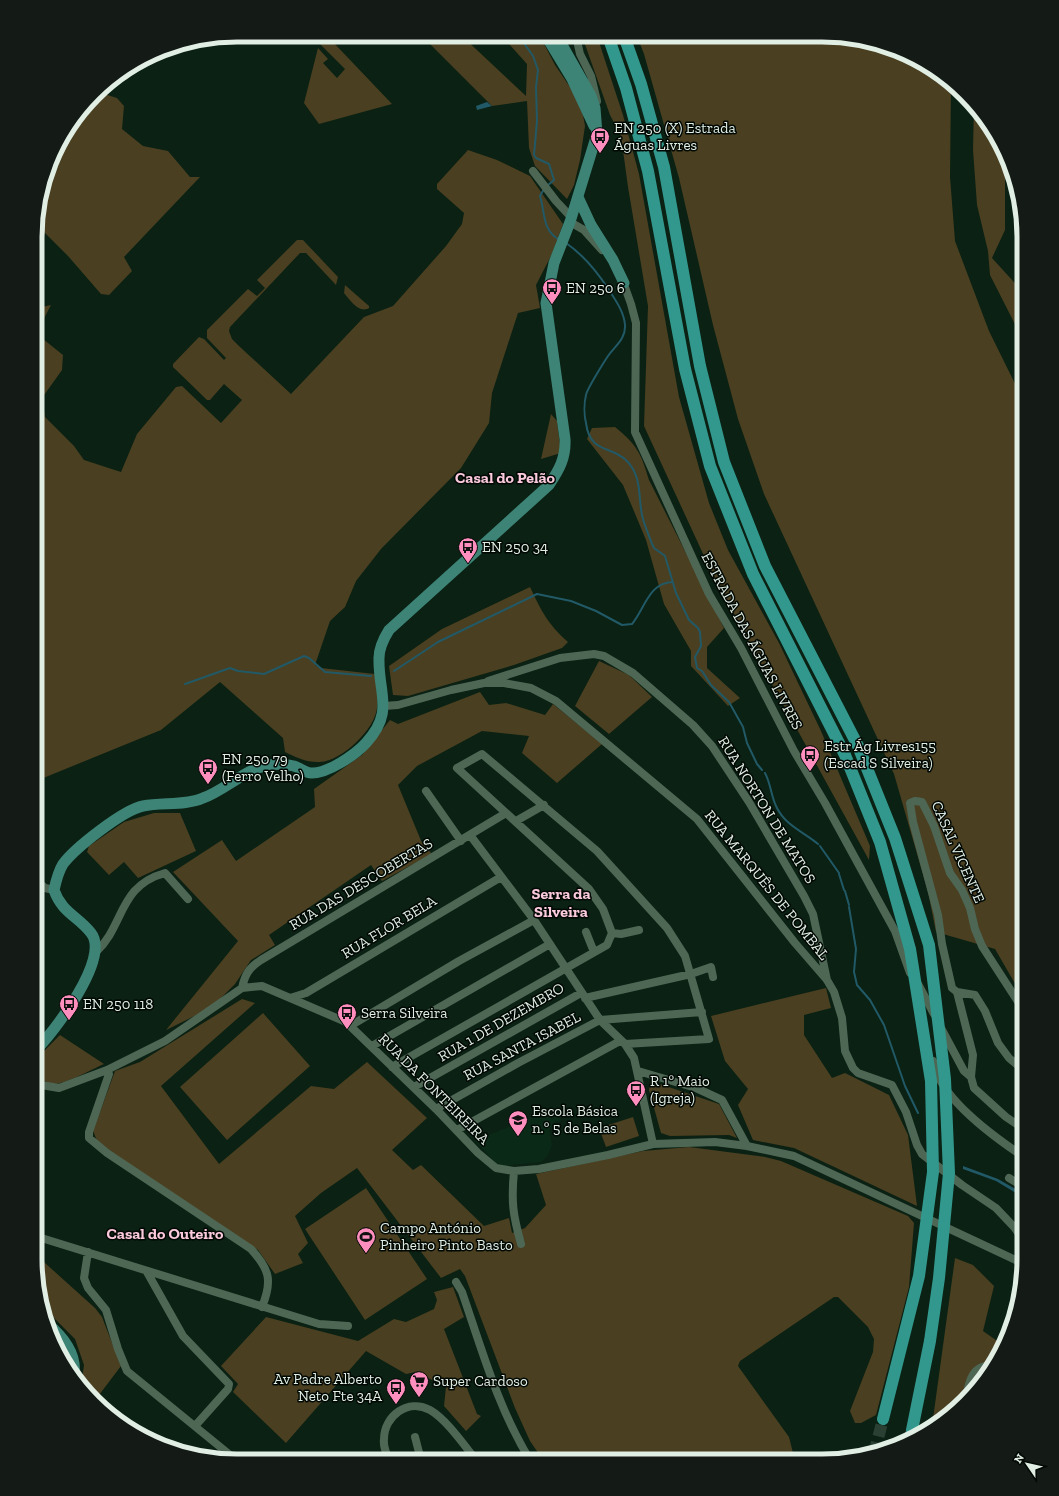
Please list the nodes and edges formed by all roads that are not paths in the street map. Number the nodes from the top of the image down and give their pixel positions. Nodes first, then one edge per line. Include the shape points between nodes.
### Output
1 (550, 42) edge
2 (561, 42) edge
3 (577, 42) edge
4 (610, 42) edge
5 (626, 42) edge
6 (597, 134) junction
7 (533, 171) dead end
8 (578, 197) junction
9 (571, 217) junction
10 (587, 218) junction
11 (624, 283) junction
12 (485, 685) junction
13 (384, 706) junction
14 (426, 791) dead end
15 (544, 805) junction
16 (506, 813) junction
17 (516, 821) junction
18 (470, 835) junction
19 (461, 841) junction
20 (501, 878) junction
21 (42, 885) edge
22 (54, 890) junction
23 (188, 899) dead end
24 (534, 920) junction
25 (639, 930) dead end
26 (586, 932) dead end
27 (612, 933) junction
28 (550, 944) junction
29 (96, 952) junction
30 (594, 952) junction
31 (566, 967) junction
32 (909, 970) junction
33 (691, 974) junction
34 (714, 977) dead end
35 (827, 980) junction
36 (242, 988) junction
37 (957, 992) junction
38 (583, 996) junction
39 (290, 998) junction
40 (1017, 1000) edge
41 (702, 1012) junction
42 (600, 1020) junction
43 (350, 1026) junction
44 (622, 1042) junction
45 (42, 1044) edge
46 (372, 1046) junction
47 (1017, 1064) edge
48 (392, 1067) junction
49 (107, 1070) junction
50 (638, 1071) junction
51 (971, 1077) junction
52 (42, 1085) edge
53 (414, 1087) junction
54 (436, 1108) junction
55 (1017, 1124) edge
56 (457, 1130) junction
57 (654, 1144) junction
58 (748, 1146) junction
59 (1017, 1152) edge
60 (514, 1171) junction
61 (1009, 1178) dead end
62 (1017, 1183) edge
63 (1017, 1231) edge
64 (42, 1238) edge
65 (521, 1244) dead end
66 (88, 1252) junction
67 (1017, 1261) edge
68 (148, 1272) junction
69 (456, 1282) dead end
70 (262, 1306) junction
71 (348, 1326) dead end
72 (56, 1331) edge
73 (985, 1365) edge
74 (75, 1367) edge
75 (968, 1389) edge
76 (883, 1419) tunnel mouth
77 (195, 1426) junction
78 (912, 1430) tunnel mouth
79 (415, 1437) dead end
80 (229, 1454) edge
81 (387, 1454) edge
82 (419, 1454) edge
83 (471, 1454) edge
84 (526, 1454) edge

1 - 6 main road via 572,79
2 - 6 main road via 591,96 595,108
3 - 6 street via 580,54 591,76 600,113
4 - 76 highway via 626,88 648,171 685,368 710,466 753,574 845,755 880,842 910,949 931,1081 933,1172 919,1276
5 - 78 highway via 641,84 664,167 700,366 724,462 765,566 858,746 895,838 929,945 945,1080 949,1173 930,1341
6 - 8 main road
7 - 9 street, ESTRADA DAS ÁGUAS LIVRES
8 - 9 main road
8 - 10 main road
9 - 10 main road
9 - 11 street, ESTRADA DAS ÁGUAS LIVRES via 598,245
9 - 13 main road via 548,286 546,303 565,439 566,451 561,467 548,485 389,630 382,642 379,657
10 - 11 main road
11 - 32 street, ESTRADA DAS ÁGUAS LIVRES via 636,323 635,432 709,594 895,931
12 - 13 street, RUA MARQUÊS DE POMBAL
12 - 35 street, RUA MARQUÊS DE POMBAL via 504,683 531,688 552,701 697,819 708,838 813,967
12 - 35 street, RUA NORTON DE MATOS via 560,658 594,654 604,656 639,678 703,735 749,802 813,914
13 - 22 main road via 376,728 365,744 350,757 323,772 310,774 294,766 281,764 266,766 202,799 142,806 127,812 71,855 62,865
14 - 19 street
15 - 16 street via 482,754 457,768
15 - 17 street
15 - 33 street via 597,851 667,928 687,955
16 - 17 street
16 - 18 street, RUA DAS DESCOBERTAS
17 - 27 street via 589,889 603,909
18 - 19 street, RUA DAS DESCOBERTAS
18 - 20 street
19 - 36 street, RUA DAS DESCOBERTAS via 260,960 250,967
20 - 24 street
20 - 39 street, RUA FLOR BELA via 306,993
21 - 22 street
22 - 29 main road via 61,905 91,933
23 - 29 street via 165,874 157,876 136,889 105,944
24 - 28 street
24 - 43 street
25 - 27 street
26 - 30 street
27 - 30 street via 607,945
28 - 31 street
28 - 46 street
29 - 45 main road via 90,972 68,1009
30 - 31 street
31 - 38 street
31 - 48 street
32 - 51 street via 964,1072
32 - 59 street, ESTRADA DAS ÁGUAS LIVRES via 924,1019 934,1069 968,1115
33 - 34 street, RUA 1 DE DEZEMBRO via 711,967
33 - 38 street, RUA 1 DE DEZEMBRO
33 - 41 street
35 - 63 street, RUA MARQUÊS DE POMBAL via 834,992 842,1018 845,1051 853,1068 858,1073 892,1085 906,1112 922,1154 996,1208
36 - 39 street, RUA DA FONTEIREIRA via 262,986
36 - 49 street, RUA DA FONTEIREIRA via 165,1040
37 - 40 street, CASAL VICENTE via 952,988 938,915 912,822 910,803 915,801 922,802 950,873 970,908 982,946
37 - 47 street via 975,995 985,1011 998,1043
37 - 51 street, CASAL VICENTE via 973,1055
38 - 42 street
38 - 53 street, RUA 1 DE DEZEMBRO
39 - 43 street, RUA DA FONTEIREIRA
41 - 42 street
41 - 44 street via 709,1039
42 - 44 street
42 - 54 street, RUA SANTA ISABEL
43 - 46 street, RUA DA FONTEIREIRA
44 - 50 street via 634,1058
44 - 56 street
46 - 48 street, RUA DA FONTEIREIRA
48 - 53 street, RUA DA FONTEIREIRA
49 - 52 street, RUA DA FONTEIREIRA via 59,1088
49 - 70 street via 110,1074 88,1132 89,1138 107,1154 251,1249 263,1263 268,1278 269,1291
50 - 57 street
50 - 58 street via 696,1088 722,1100
51 - 55 street via 974,1088
53 - 54 street, RUA DA FONTEIREIRA
54 - 56 street, RUA DA FONTEIREIRA
56 - 60 street, RUA DA FONTEIREIRA via 491,1166
57 - 58 street, RUA DA FONTEIREIRA via 715,1142
57 - 60 street, RUA DA FONTEIREIRA via 539,1169
58 - 67 street, RUA DA FONTEIREIRA via 794,1156
60 - 65 street via 513,1216
61 - 62 street
64 - 66 street
66 - 68 street
66 - 77 street via 84,1278 88,1288 106,1310 127,1371
68 - 70 street
68 - 77 street via 183,1336 229,1384 228,1390
69 - 84 street via 462,1292 501,1407
70 - 71 street via 319,1324
72 - 74 main road via 71,1352
73 - 75 street via 977,1368 972,1374
77 - 80 street
79 - 82 street
81 - 83 street via 384,1439 388,1421 400,1410 410,1406 429,1409 442,1420

